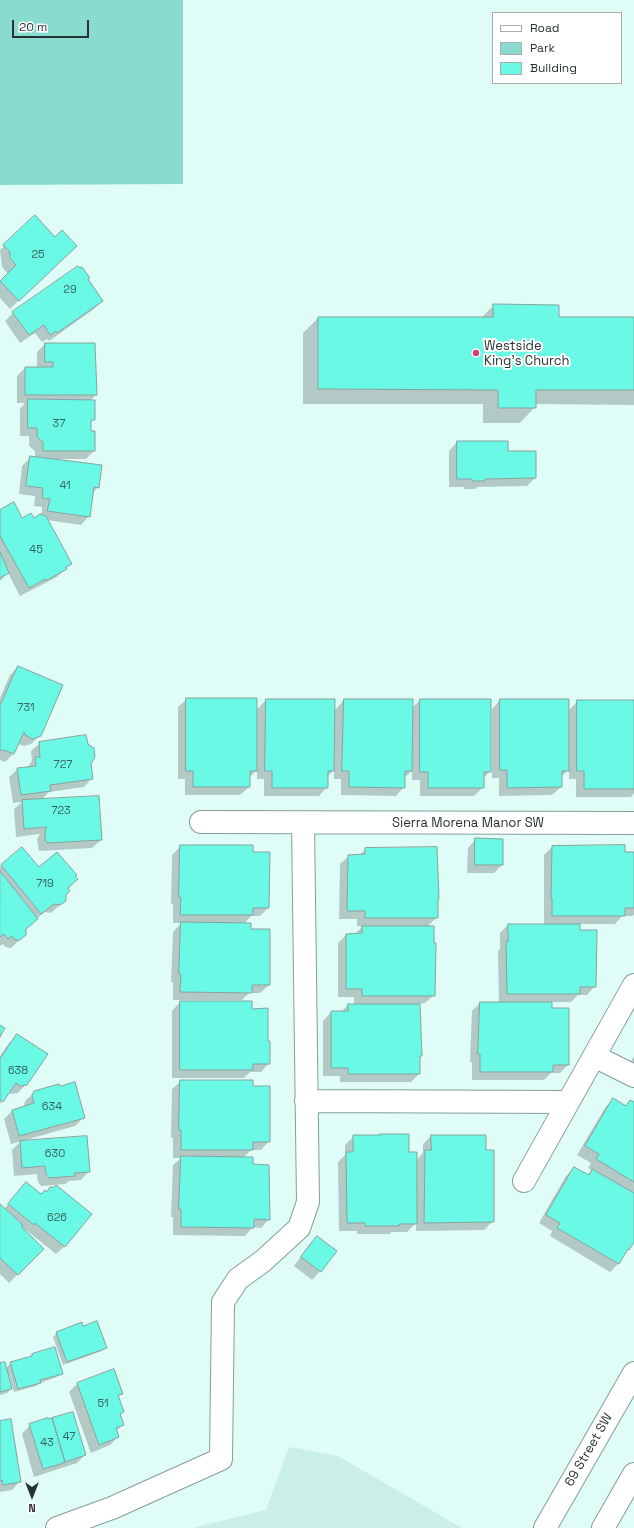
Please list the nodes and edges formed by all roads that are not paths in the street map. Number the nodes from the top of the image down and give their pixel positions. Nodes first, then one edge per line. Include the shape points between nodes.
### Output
1 (201, 822) dead end
2 (303, 823) junction
3 (634, 823) edge
4 (634, 985) edge
5 (594, 1056) junction
6 (634, 1076) edge
7 (306, 1101) junction
8 (568, 1102) junction
9 (524, 1181) dead end
10 (634, 1373) edge
11 (634, 1474) edge
12 (57, 1528) edge
13 (545, 1528) edge
14 (602, 1528) edge

1 - 2 street, Sierra Morena Manor SW
2 - 3 street, Sierra Morena Manor SW
2 - 7 street
4 - 5 street
5 - 6 street
5 - 8 street
7 - 8 street
7 - 12 street via 308,1202 299,1228 238,1279 223,1302 221,1459 112,1508
8 - 9 street
10 - 13 street, 69 Street SW
11 - 14 street

